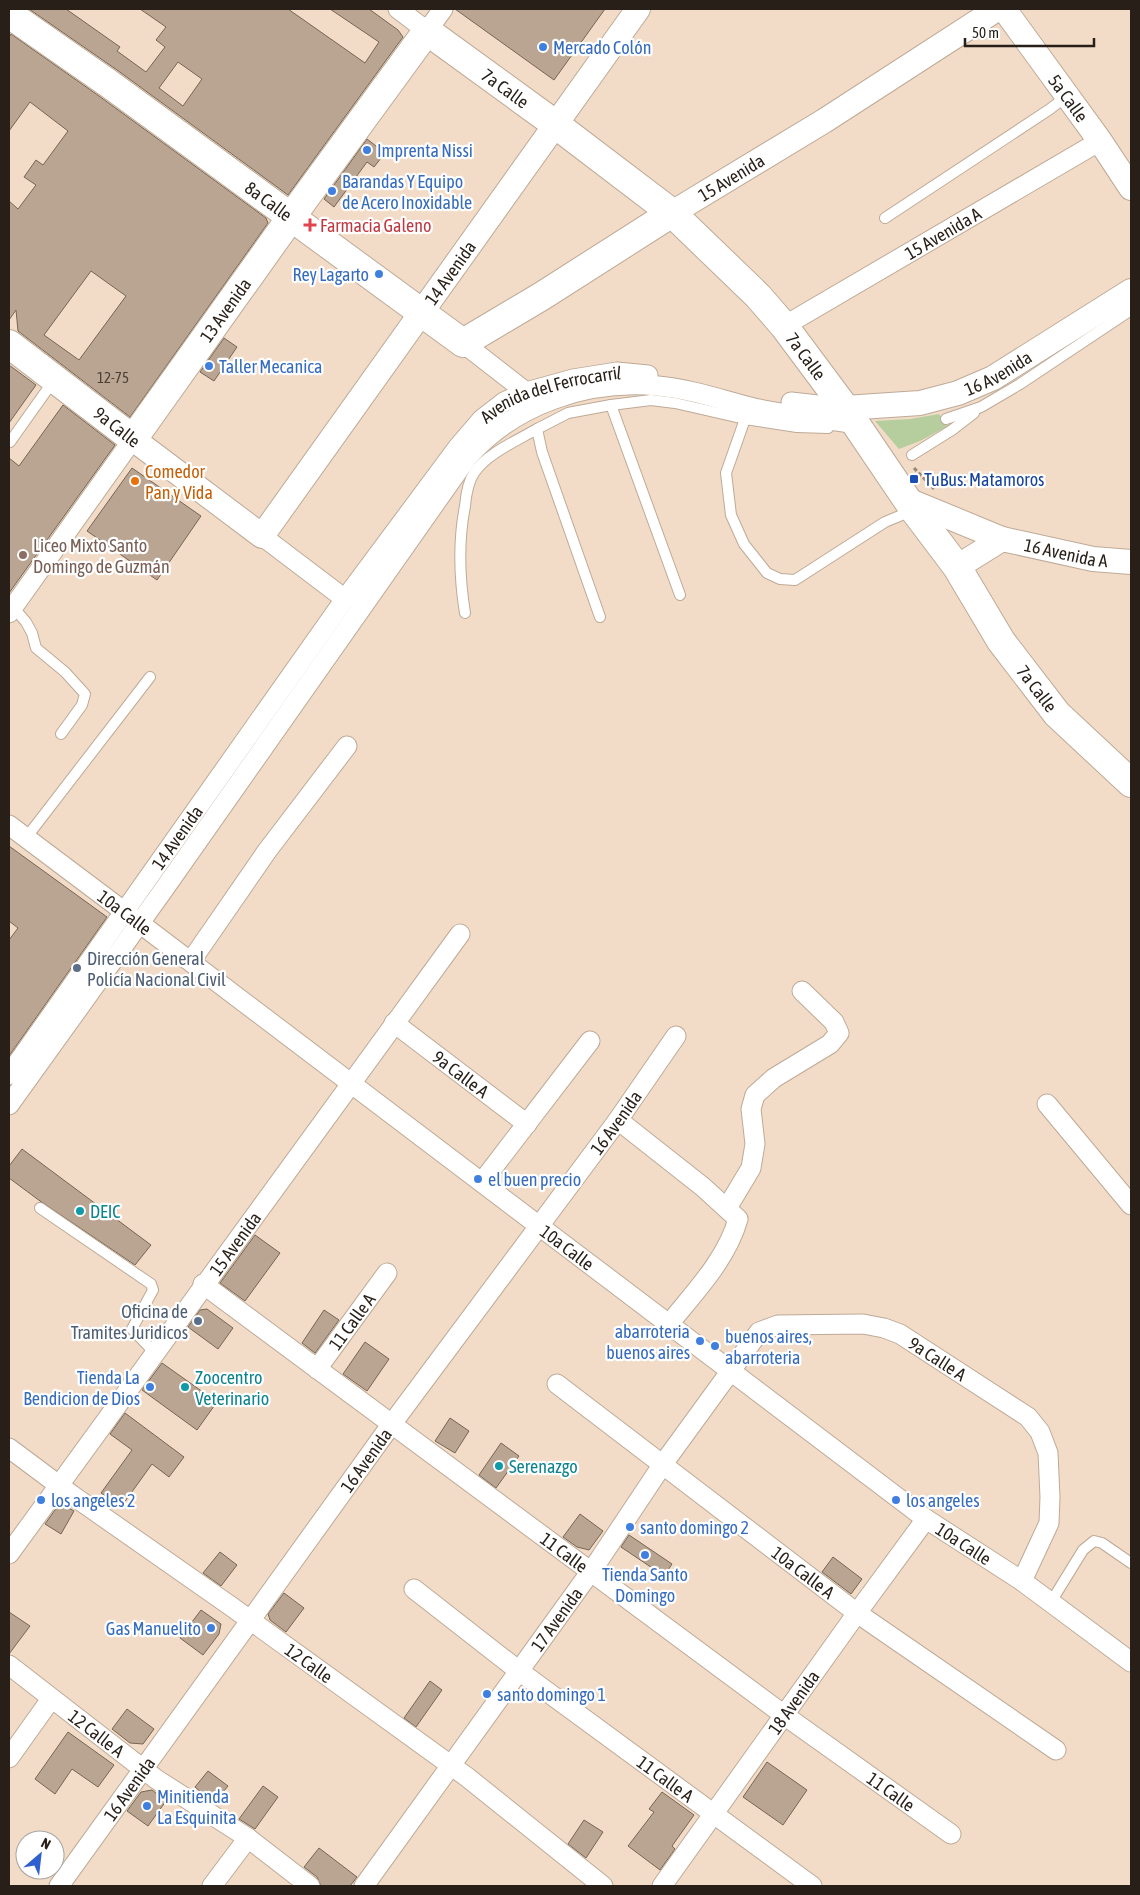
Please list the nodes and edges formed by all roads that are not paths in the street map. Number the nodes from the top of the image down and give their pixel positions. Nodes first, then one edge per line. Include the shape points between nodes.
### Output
1 (398, 9) edge
2 (443, 9) edge
3 (638, 9) edge
4 (997, 9) edge
5 (1004, 9) edge
6 (9, 14) edge
7 (427, 31) junction
8 (1067, 96) junction
9 (555, 124) junction
10 (1100, 141) junction
11 (1131, 188) edge
12 (672, 213) junction
13 (291, 217) junction
14 (884, 218) dead end
15 (1131, 291) edge
16 (1131, 310) edge
17 (421, 312) junction
18 (784, 326) junction
19 (464, 343) junction
20 (9, 344) edge
21 (55, 379) junction
22 (526, 392) junction
23 (611, 405) junction
24 (981, 407) junction
25 (745, 419) junction
26 (946, 419) dead end
27 (854, 421) junction
28 (537, 429) junction
29 (133, 439) junction
30 (10, 442) edge
31 (912, 455) dead end
32 (912, 506) junction
33 (262, 536) junction
34 (1002, 539) junction
35 (1131, 562) edge
36 (957, 567) junction
37 (680, 595) dead end
38 (345, 599) junction
39 (11, 610) edge
40 (465, 613) dead end
41 (600, 617) dead end
42 (150, 677) dead end
43 (61, 734) dead end
44 (347, 746) dead end
45 (1131, 783) edge
46 (9, 826) edge
47 (26, 838) junction
48 (132, 917) junction
49 (460, 934) dead end
50 (190, 961) junction
51 (802, 990) dead end
52 (394, 1023) junction
53 (676, 1036) dead end
54 (590, 1041) dead end
55 (9, 1076) edge
56 (351, 1083) junction
57 (1047, 1104) dead end
58 (9, 1105) edge
59 (618, 1120) junction
60 (527, 1124) junction
61 (482, 1182) junction
62 (1131, 1205) edge
63 (40, 1208) dead end
64 (733, 1213) junction
65 (539, 1226) junction
66 (387, 1273) dead end
67 (203, 1284) junction
68 (669, 1324) junction
69 (795, 1325) joint
70 (155, 1353) junction
71 (317, 1369) junction
72 (730, 1370) junction
73 (557, 1384) dead end
74 (392, 1425) junction
75 (9, 1448) edge
76 (663, 1464) junction
77 (58, 1485) junction
78 (926, 1519) junction
79 (9, 1554) edge
80 (1131, 1563) edge
81 (590, 1572) junction
82 (1022, 1581) junction
83 (414, 1589) dead end
84 (1051, 1602) junction
85 (857, 1612) junction
86 (249, 1620) junction
87 (1130, 1658) edge
88 (9, 1665) edge
89 (519, 1671) junction
90 (51, 1699) junction
91 (784, 1715) junction
92 (1056, 1750) dead end
93 (9, 1758) edge
94 (451, 1766) junction
95 (143, 1769) junction
96 (714, 1814) junction
97 (952, 1834) dead end
98 (248, 1838) junction
99 (59, 1886) edge
100 (212, 1886) edge
101 (310, 1886) edge
102 (364, 1886) edge
103 (603, 1886) edge
104 (662, 1886) edge
105 (812, 1886) edge

1 - 7 street, 7a Calle
2 - 7 street, 13 Avenida
3 - 9 street, 14 Avenida
4 - 12 street, 15 Avenida via 824,121
5 - 8 street, 5a Calle
6 - 13 main road, 8a Calle via 110,80
7 - 9 main road, 7a Calle
7 - 13 main road, 13 Avenida
8 - 10 street, 5a Calle
8 - 14 lane
9 - 12 main road, 7a Calle
9 - 17 street, 14 Avenida
10 - 11 street, 5a Calle
10 - 18 street, 15 Avenida A
12 - 18 main road, 7a Calle via 744,282
12 - 19 main road, 15 Avenida
13 - 17 main road, 8a Calle
13 - 29 main road, 13 Avenida
15 - 27 street, 16 Avenida via 993,378 958,393
16 - 24 lane
17 - 19 main road, 8a Calle
17 - 33 street, 14 Avenida
18 - 27 main road, 7a Calle
19 - 22 street, 8a Calle
20 - 21 main road, 9a Calle
21 - 29 main road, 9a Calle
21 - 30 lane
22 - 27 street, Avenida del Ferrocarril via 573,379 618,372 682,378 759,397 804,404
22 - 38 street, Avenida del Ferrocarril via 504,402 482,419
23 - 25 lane via 651,400
23 - 28 lane via 568,413
23 - 37 lane
24 - 26 lane
24 - 31 lane
25 - 27 lane via 797,426
25 - 32 lane via 726,473 731,515 744,544 767,573 780,579 795,580
27 - 32 main road, 7a Calle
27 - 48 street via 764,409 658,386 627,385 590,390 534,406 491,434 467,458 162,892
28 - 40 lane via 490,457 474,472 467,489 459,542 460,586
28 - 41 lane via 542,452
29 - 33 street, 9a Calle
29 - 39 street, 13 Avenida
32 - 34 street, 16 Avenida A
32 - 36 main road, 7a Calle
33 - 38 street, 9a Calle
34 - 35 street, 16 Avenida A via 1093,558
34 - 36 street, 16 Avenida A
36 - 45 main road, 7a Calle via 1002,641 1057,714
38 - 48 street, 14 Avenida
39 - 43 lane via 26,622 36,648 85,694 82,705
42 - 47 lane
44 - 50 street via 267,851
46 - 47 street, 10a Calle
47 - 48 street, 10a Calle
48 - 50 street, 10a Calle
48 - 55 street, 14 Avenida
48 - 58 street, 14 Avenida
49 - 52 street, 15 Avenida
50 - 56 street, 10a Calle
51 - 64 street via 834,1022 839,1033 830,1044 774,1078 755,1095 752,1109 755,1144 751,1168
52 - 56 street, 15 Avenida
52 - 60 street, 9a Calle A
53 - 59 street, 16 Avenida
54 - 60 street
56 - 61 street, 10a Calle
56 - 67 street, 15 Avenida
57 - 62 street
59 - 64 street
59 - 65 street, 16 Avenida
60 - 61 street
61 - 65 street, 10a Calle
63 - 70 lane via 151,1284 153,1290 132,1329
64 - 68 street via 734,1235
65 - 68 street, 10a Calle
65 - 74 street, 16 Avenida
66 - 71 street, 11 Calle A
67 - 70 street, 15 Avenida
67 - 71 street, 11 Calle
68 - 72 street, 10a Calle
69 - 72 street, 17 Avenida via 778,1325 759,1332
69 - 82 street, 9a Calle A via 863,1324 900,1334 1028,1417 1040,1432 1048,1453 1049,1523
70 - 77 street, 15 Avenida
71 - 74 street, 11 Calle
72 - 76 street, 17 Avenida
72 - 78 street, 10a Calle
73 - 76 street, 10a Calle A
74 - 81 street, 11 Calle
74 - 86 street, 16 Avenida
75 - 77 street, 12 Calle
76 - 81 street, 17 Avenida
76 - 85 street, 10a Calle A
77 - 79 street, 15 Avenida
77 - 86 street, 12 Calle
78 - 82 street, 10a Calle
78 - 85 street, 18 Avenida
80 - 84 lane via 1094,1541 1083,1550
81 - 89 street, 17 Avenida
81 - 91 street, 11 Calle
82 - 84 street, 10a Calle
83 - 89 street, 11 Calle A
84 - 87 street, 10a Calle
85 - 91 street, 18 Avenida
85 - 92 street, 10a Calle A
86 - 94 street, 12 Calle
86 - 95 street, 16 Avenida
88 - 90 street, 12 Calle A
89 - 94 street, 17 Avenida
89 - 96 street, 11 Calle A
90 - 93 street
90 - 95 street, 12 Calle A
91 - 96 street, 18 Avenida
91 - 97 street, 11 Calle
94 - 102 street, 17 Avenida
94 - 103 street, 12 Calle
95 - 98 street, 12 Calle A
95 - 99 street, 16 Avenida
96 - 104 street, 18 Avenida
96 - 105 street, 11 Calle A
98 - 100 street
98 - 101 street, 12 Calle A

